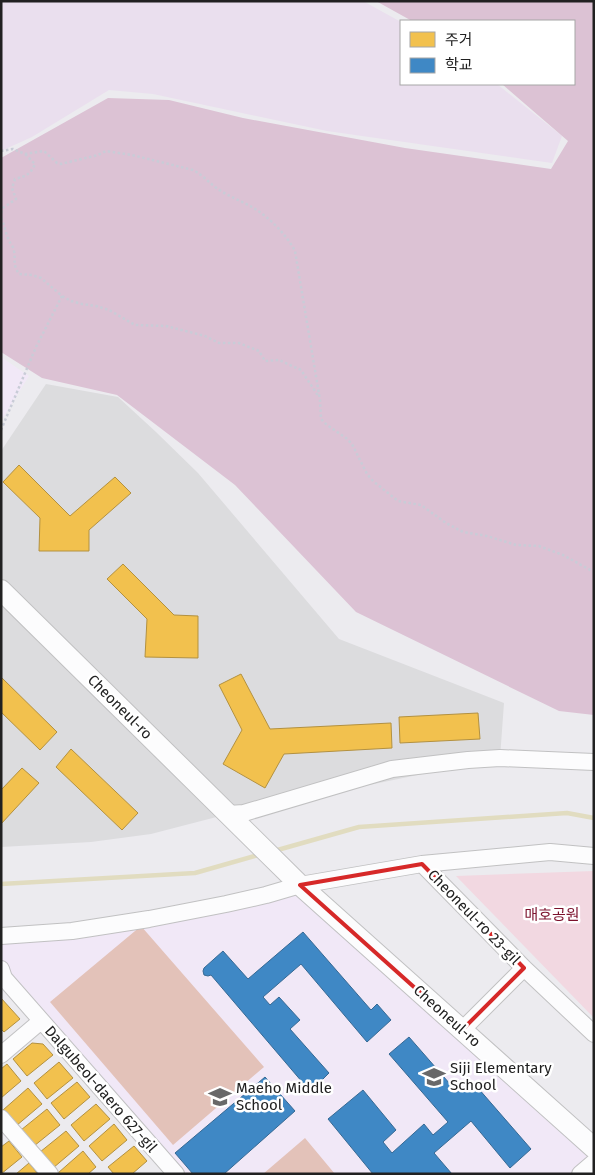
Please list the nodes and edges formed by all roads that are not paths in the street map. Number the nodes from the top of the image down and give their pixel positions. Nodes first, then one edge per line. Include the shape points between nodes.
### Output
1 (3, 596) edge
2 (594, 762) edge
3 (233, 819) junction
4 (594, 856) edge
5 (422, 864) junction
6 (300, 885) junction
7 (1, 936) edge
8 (524, 968) junction
9 (1, 969) edge
10 (41, 1021) junction
11 (462, 1030) junction
12 (594, 1034) edge
13 (1, 1055) edge
14 (1, 1118) edge
15 (594, 1148) edge
16 (594, 1162) edge
17 (50, 1174) edge
18 (176, 1174) edge
19 (580, 1174) edge

1 - 3 street, Cheoneul-ro
2 - 3 street via 500,758 392,769
3 - 6 street, Cheoneul-ro
4 - 5 street via 550,852
5 - 6 street, Cheoneul-ro 23-gil
5 - 8 street, Cheoneul-ro 23-gil
6 - 7 street, Cheoneul-ro 23-gil via 148,919 72,931
6 - 11 street, Cheoneul-ro
8 - 11 street
8 - 12 street, Cheoneul-ro 23-gil
9 - 10 street via 4,978
10 - 13 street, Dalgubeol-daero 627-gil
10 - 18 street, Dalgubeol-daero 627-gil
11 - 15 street, Cheoneul-ro
14 - 17 street
16 - 19 street

